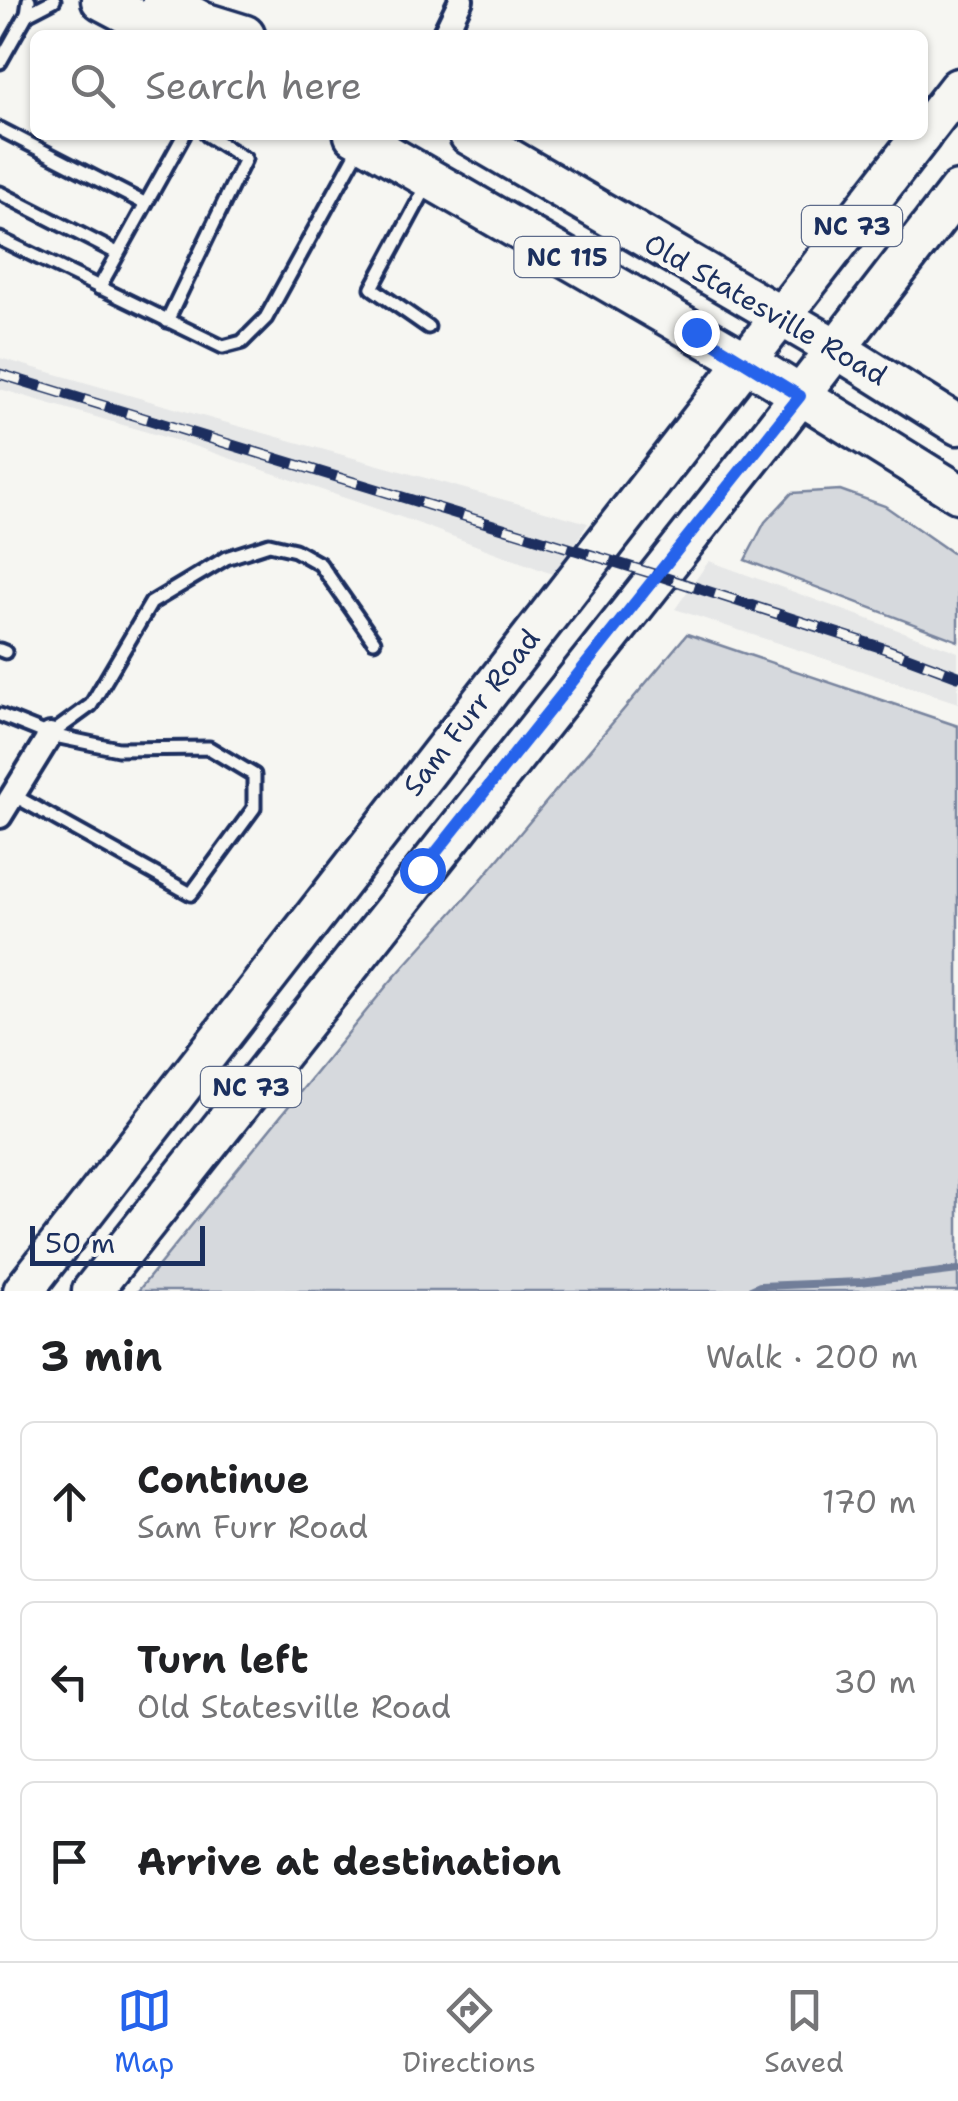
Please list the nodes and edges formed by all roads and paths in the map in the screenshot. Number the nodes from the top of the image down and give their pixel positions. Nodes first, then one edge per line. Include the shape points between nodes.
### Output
1 (54, 0) edge
2 (101, 0) edge
3 (162, 0) edge
4 (200, 0) edge
5 (461, 0) edge
6 (28, 7) edge
7 (158, 30) edge
8 (229, 30) edge
9 (258, 30) edge
10 (446, 30) edge
11 (0, 62) edge
12 (958, 88) edge
13 (928, 126) edge
14 (0, 128) edge
15 (181, 140) edge
16 (214, 140) edge
17 (358, 140) edge
18 (363, 140) edge
19 (478, 140) edge
20 (917, 140) edge
21 (432, 179) junction
22 (958, 191) edge
23 (0, 194) edge
24 (144, 203) junction
25 (0, 238) edge
26 (117, 254) junction
27 (99, 288) junction
28 (781, 316) junction
29 (166, 320) junction
30 (428, 327) dead end
31 (837, 349) junction
32 (747, 362) junction
33 (800, 396) junction
34 (958, 425) edge
35 (958, 493) edge
36 (374, 641) dead end
37 (0, 716) edge
38 (50, 735) junction
39 (13, 795) junction
40 (0, 816) edge
41 (23, 1291) edge
42 (92, 1291) edge

1 - 6 lane
2 - 7 main road
3 - 8 main road
4 - 9 main road
5 - 10 street
6 - 11 lane
12 - 13 main road, Sam Furr Road / NC 73
14 - 24 lane
15 - 24 lane
16 - 29 lane via 245,159
17 - 29 lane via 266,318 242,342 223,347
18 - 21 main road, Old Statesville Road / NC 115
19 - 28 main road, Old Statesville Road / NC 115
20 - 28 main road, Sam Furr Road / NC 73
21 - 30 lane via 372,288
21 - 32 main road, Old Statesville Road / NC 115
22 - 31 main road, NC 73
23 - 26 lane
24 - 26 lane
25 - 27 lane
26 - 27 lane
27 - 29 lane
28 - 31 main road, Old Statesville Road / NC 115
28 - 32 main road, Sam Furr Road / NC 73
31 - 33 main road, NC 73
31 - 34 main road, Old Statesville Road / NC 115
32 - 33 main road, Old Statesville Road / NC 115
32 - 41 main road, Sam Furr Road / NC 73
33 - 35 main road, Old Statesville Road / NC 115
33 - 42 main road, NC 73
36 - 38 lane via 320,564 269,544 226,558 151,603 91,705
37 - 38 lane
38 - 39 street
38 - 39 lane via 118,749 209,748 254,774 254,808 191,894
39 - 40 street

